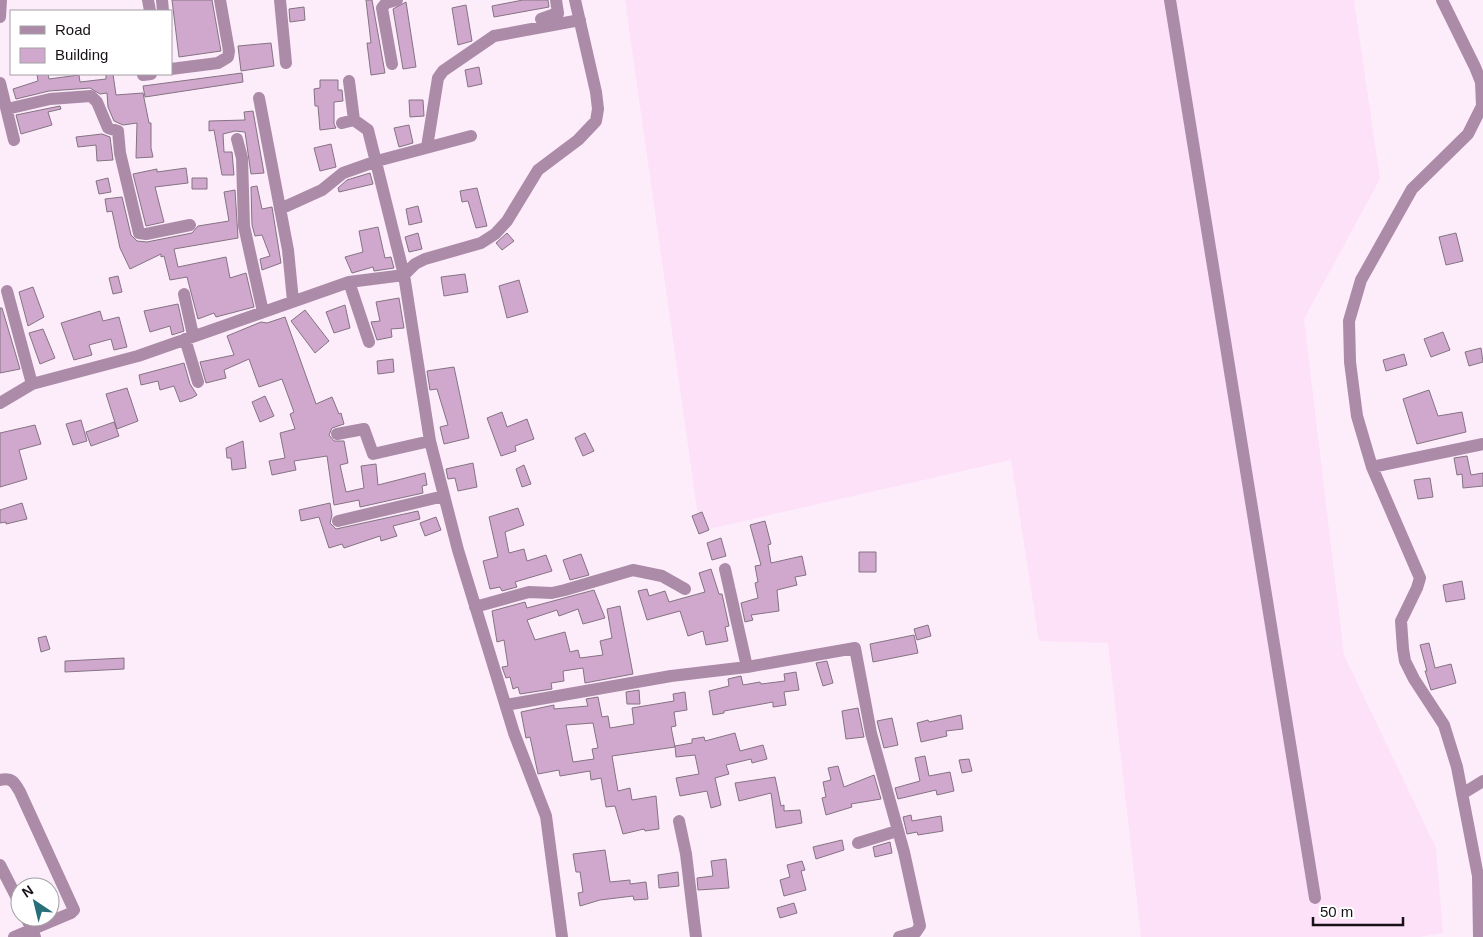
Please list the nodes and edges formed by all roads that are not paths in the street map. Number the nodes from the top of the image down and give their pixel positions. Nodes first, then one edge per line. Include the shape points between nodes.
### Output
1 (1, 0) edge
2 (220, 0) edge
3 (280, 0) edge
4 (397, 0) edge
5 (556, 0) edge
6 (575, 0) edge
7 (1170, 0) edge
8 (1442, 0) edge
9 (0, 18) edge
10 (580, 20) junction
11 (530, 28) junction
12 (286, 63) dead end
13 (392, 64) dead end
14 (172, 69) edge
15 (349, 81) dead end
16 (0, 84) edge
17 (259, 98) dead end
18 (7, 109) junction
19 (471, 136) dead end
20 (237, 139) dead end
21 (14, 140) dead end
22 (427, 147) junction
23 (376, 161) junction
24 (280, 209) junction
25 (190, 225) dead end
26 (404, 275) junction
27 (349, 282) junction
28 (7, 291) dead end
29 (184, 294) dead end
30 (293, 301) junction
31 (263, 312) junction
32 (189, 337) junction
33 (369, 342) dead end
34 (198, 382) dead end
35 (32, 384) junction
36 (0, 403) edge
37 (337, 434) dead end
38 (430, 441) junction
39 (1483, 444) edge
40 (1372, 467) junction
41 (444, 496) junction
42 (338, 521) dead end
43 (726, 569) dead end
44 (685, 589) dead end
45 (475, 607) junction
46 (747, 667) junction
47 (506, 705) junction
48 (0, 780) edge
49 (1483, 781) edge
50 (1462, 794) junction
51 (679, 821) dead end
52 (897, 832) junction
53 (858, 843) dead end
54 (0, 865) edge
55 (10, 884) edge
56 (1315, 898) dead end
57 (34, 933) edge
58 (920, 933) edge
59 (14, 937) edge
60 (562, 937) edge
61 (696, 937) edge
62 (899, 937) edge
63 (1479, 937) edge

1 - 9 street
2 - 14 street via 228,57 218,63
3 - 12 street
4 - 13 street via 386,3 382,8
5 - 11 street via 558,13 533,21
6 - 10 street
7 - 56 street
8 - 40 street via 1481,82 1482,106 1468,134 1412,189 1361,280 1354,299 1349,321 1353,390
10 - 11 street
10 - 26 street via 596,92 596,121 578,140 538,170 507,221 494,234 481,244 425,259
11 - 22 street via 494,36 442,71 438,78
15 - 23 street via 348,121 368,130
16 - 18 street
17 - 24 street
18 - 21 street
18 - 25 street via 92,96 98,102 108,128 118,132 139,233
19 - 22 street
20 - 31 street via 242,158 244,226
22 - 23 street
23 - 24 street via 343,173 322,190
23 - 26 street
24 - 30 street
26 - 27 street
26 - 38 street
27 - 30 street
27 - 33 street
28 - 35 street
29 - 32 street
30 - 31 street
31 - 32 street
32 - 34 street
32 - 35 street via 138,356
35 - 36 street
37 - 38 street via 364,429 372,454
38 - 41 street
39 - 40 street
40 - 50 street via 1420,578 1400,622 1406,661 1444,725
41 - 42 street
41 - 45 street
43 - 46 street
44 - 45 street via 662,576 633,570 565,590 529,592
45 - 47 street
46 - 47 street via 671,676
46 - 52 street via 855,648 871,733
47 - 60 street via 546,816
48 - 57 street via 13,781 20,792 74,910
49 - 50 street
50 - 63 street via 1478,876
51 - 61 street
52 - 53 street
52 - 58 street
54 - 55 street
57 - 59 street
58 - 62 street

